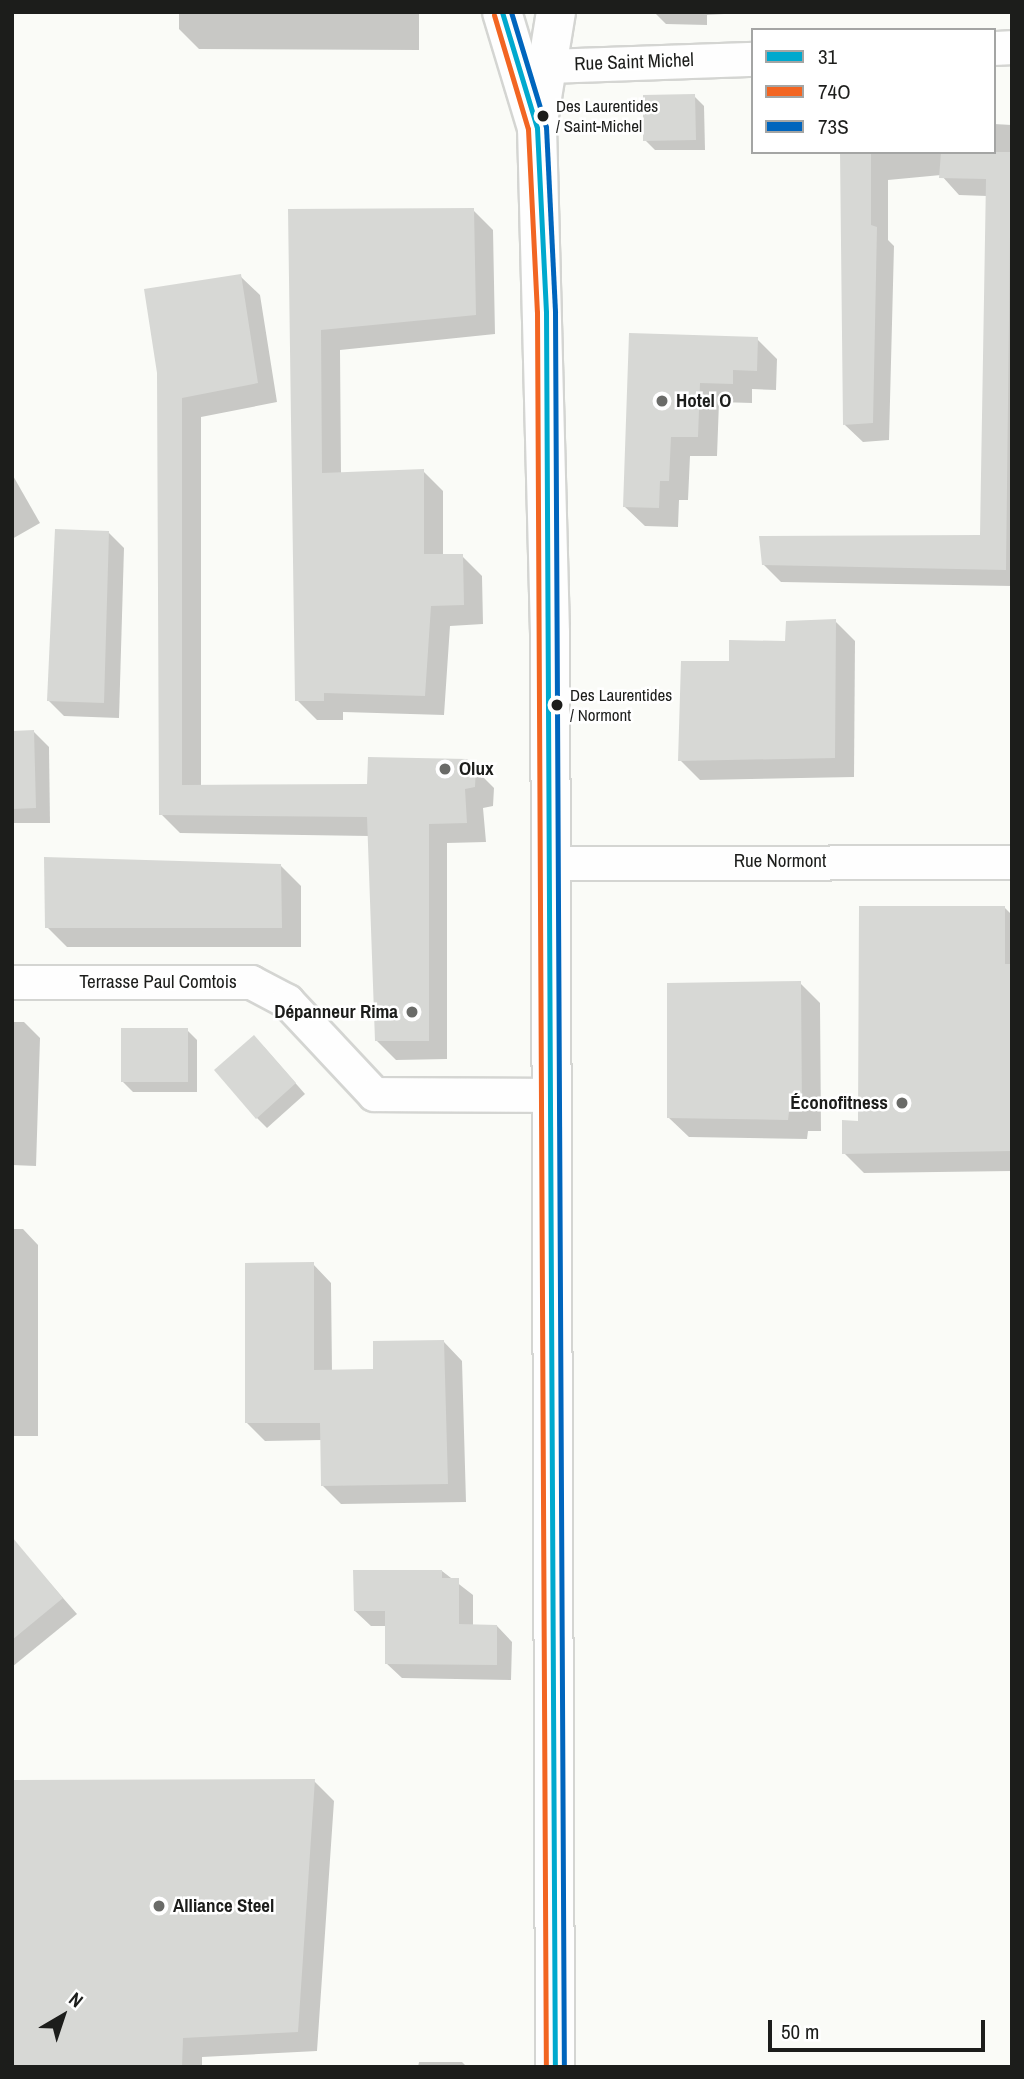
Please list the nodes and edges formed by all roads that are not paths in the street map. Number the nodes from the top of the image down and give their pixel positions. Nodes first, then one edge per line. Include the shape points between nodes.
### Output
1 (502, 12) edge
2 (556, 12) edge
3 (751, 59) edge
4 (533, 66) junction
5 (1012, 862) edge
6 (549, 863) junction
7 (12, 982) edge
8 (552, 1095) junction
9 (555, 2067) edge

1 - 4 main road
2 - 4 main road
3 - 4 street, Rue Saint Michel
4 - 6 main road via 547,375
5 - 6 street, Rue Normont
6 - 8 main road
7 - 8 street, Terrasse Paul Comtois via 251,982 286,1001 374,1094
8 - 9 main road

